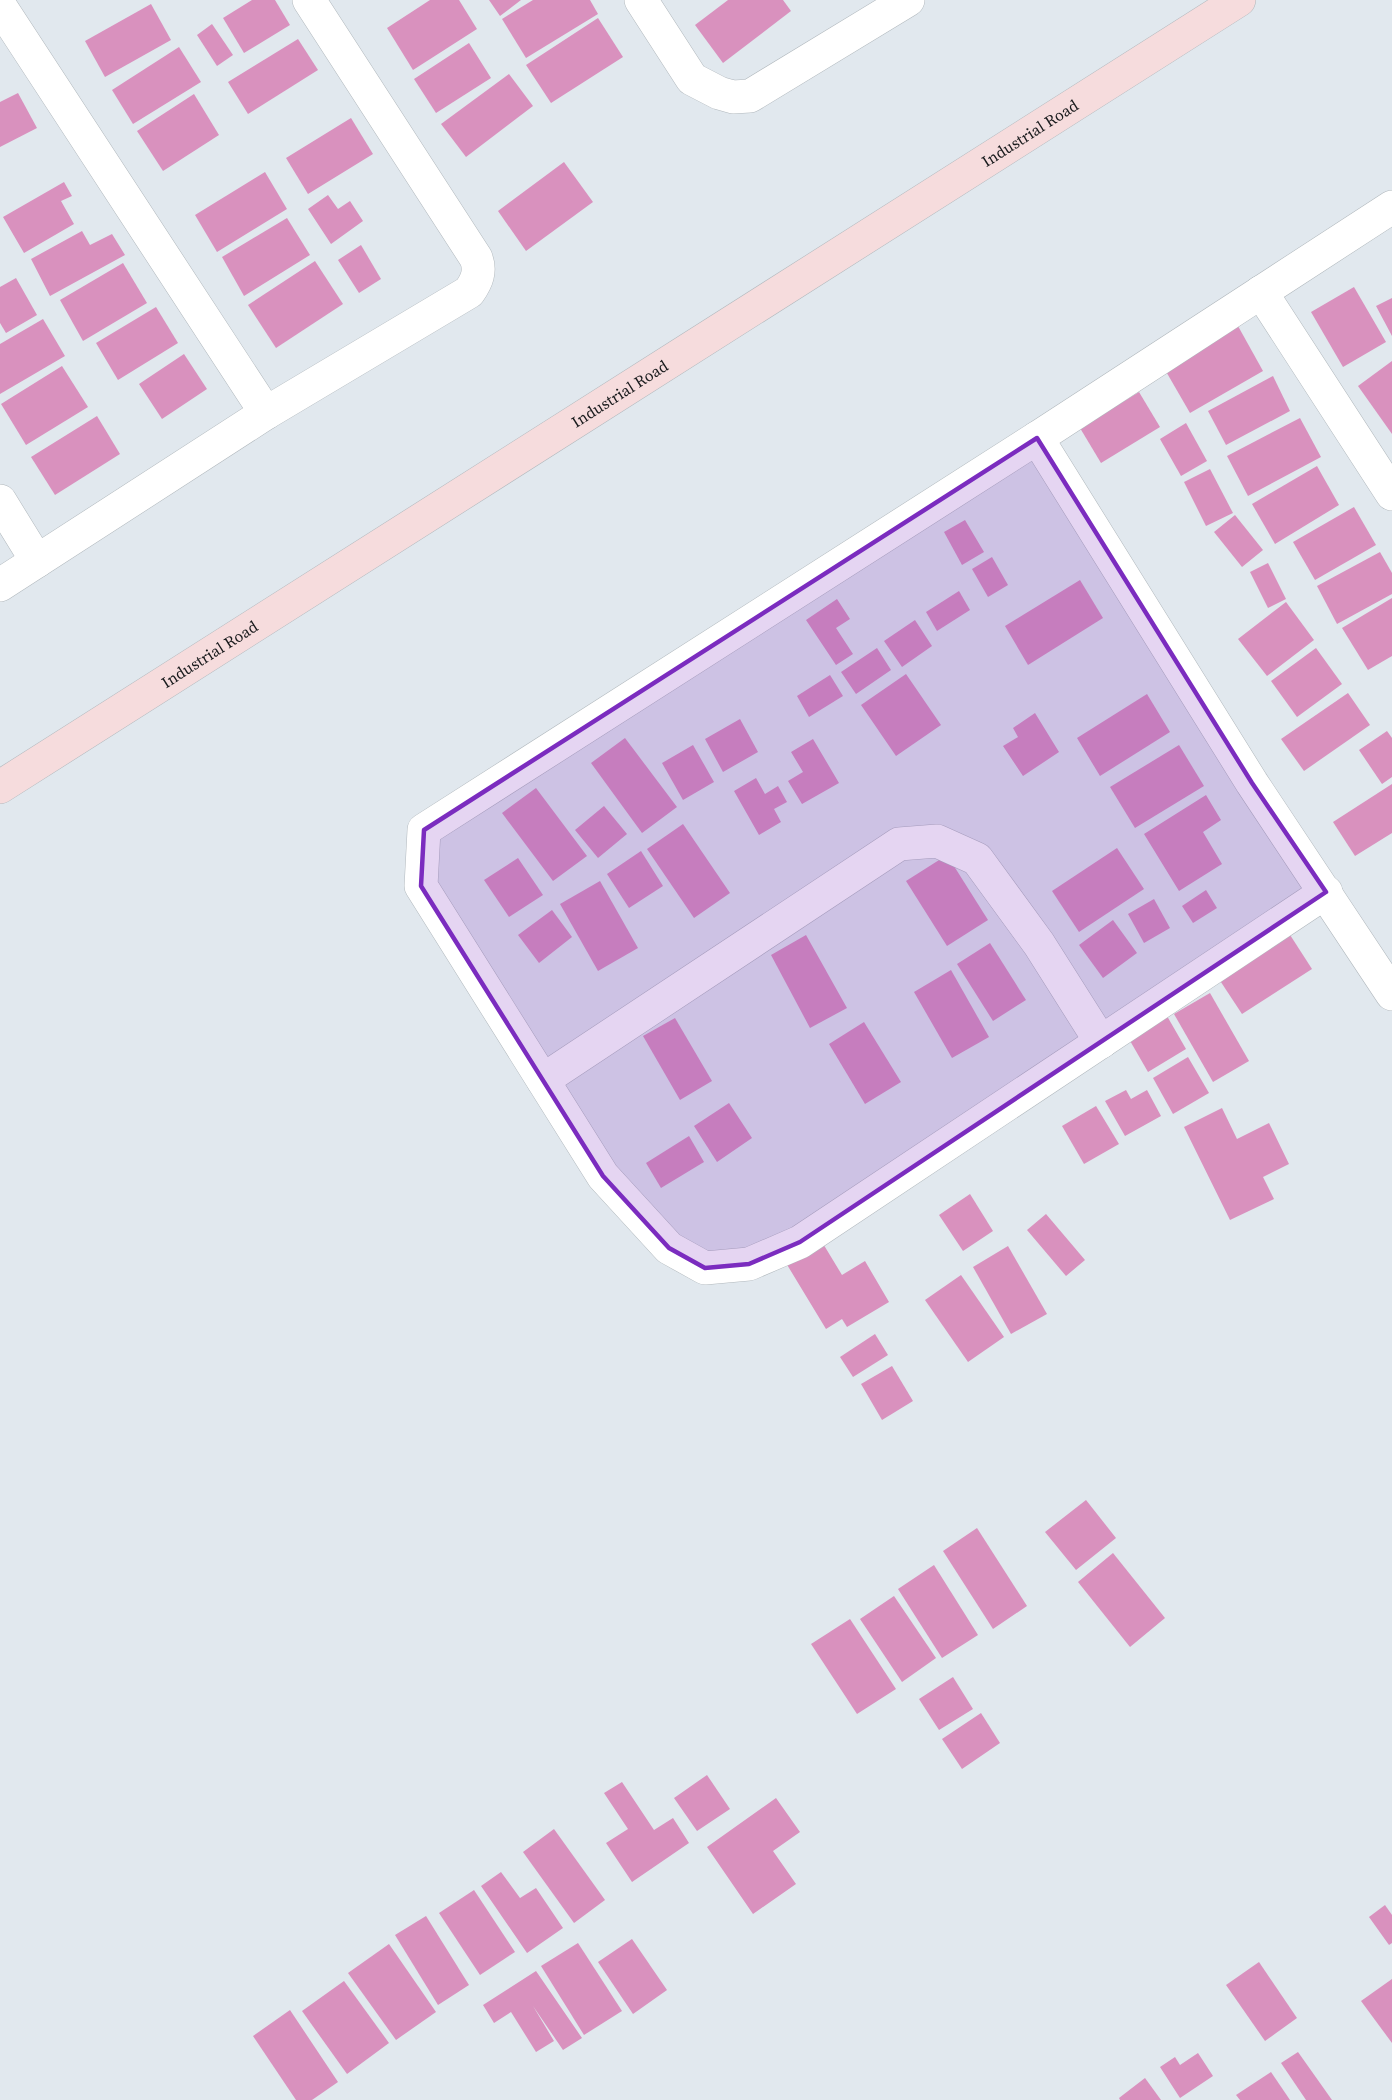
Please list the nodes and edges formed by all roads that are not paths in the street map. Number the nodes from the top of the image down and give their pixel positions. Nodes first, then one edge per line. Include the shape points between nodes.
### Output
1 (309, 0) edge
2 (641, 0) edge
3 (908, 0) edge
4 (1239, 0) edge
5 (0, 6) edge
6 (1392, 207) edge
7 (1261, 292) junction
8 (266, 413) junction
9 (1037, 438) junction
10 (1392, 494) edge
11 (0, 501) edge
12 (37, 561) junction
13 (0, 585) edge
14 (0, 786) edge
15 (1326, 892) junction
16 (1392, 994) edge
17 (1101, 1042) junction
18 (543, 1080) junction

1 - 8 street via 476,258 479,275 469,292
2 - 3 street via 692,79 733,97 750,96
4 - 14 street, Industrial Road
5 - 8 street
6 - 7 street
7 - 9 street
7 - 10 street
8 - 12 street
9 - 15 street via 1245,773
9 - 18 street via 424,830 421,886
11 - 12 street
12 - 13 street
15 - 16 street
15 - 17 street
17 - 18 street via 800,1242 749,1264 705,1268 669,1248 603,1176
17 - 18 street via 1039,944 977,860 938,841 899,844

